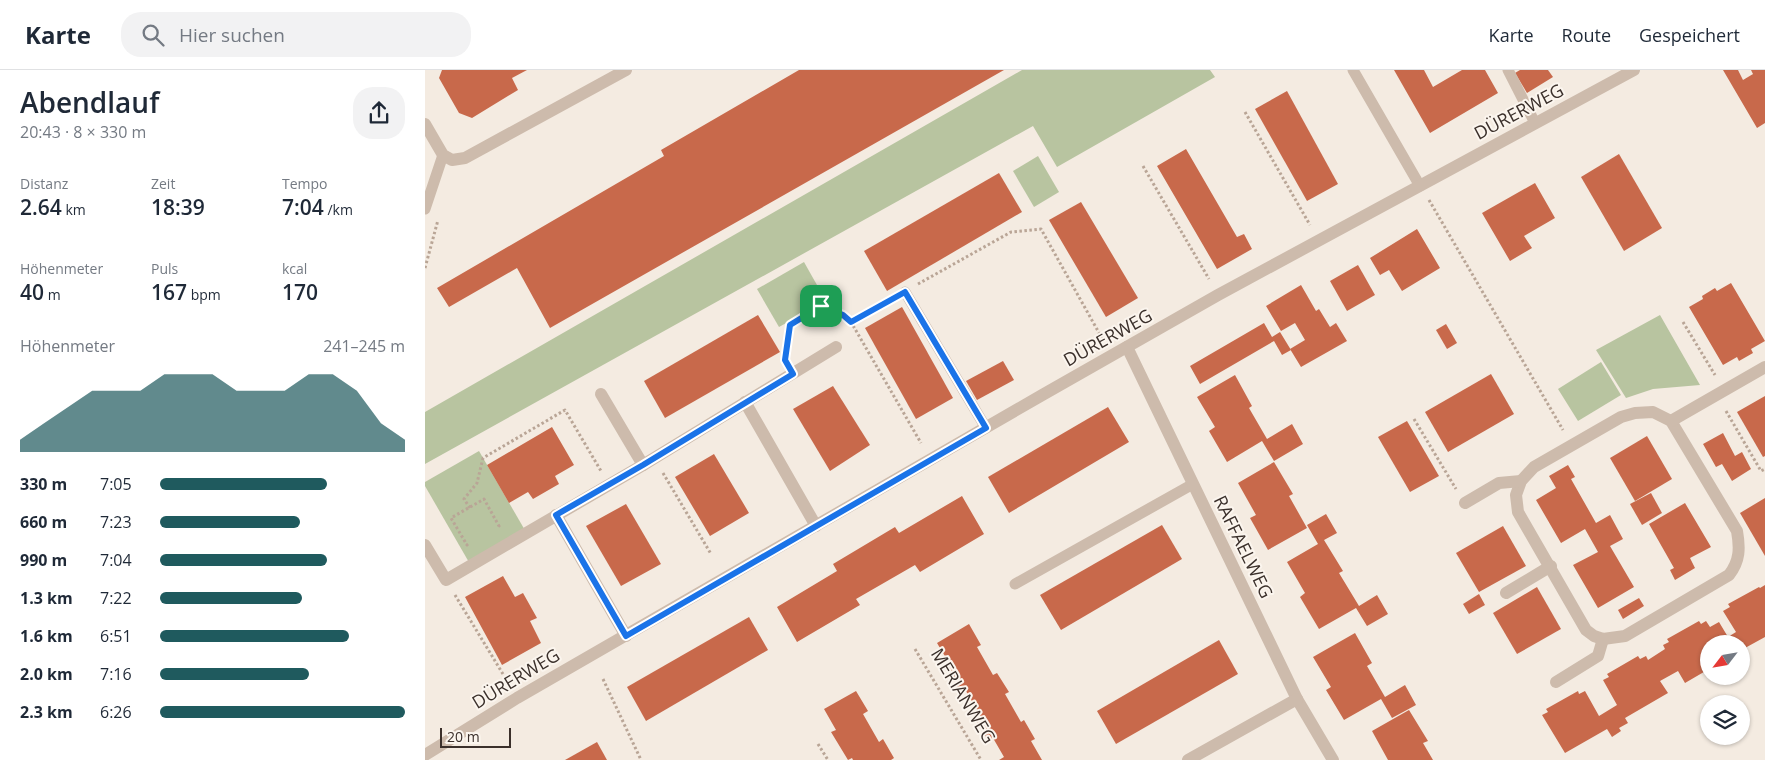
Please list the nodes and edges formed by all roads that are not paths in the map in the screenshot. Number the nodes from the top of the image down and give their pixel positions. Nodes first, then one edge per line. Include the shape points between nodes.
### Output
1 (626, 70) edge
2 (1353, 70) edge
3 (1508, 70) edge
4 (1634, 70) edge
5 (425, 124) edge
6 (1535, 124) junction
7 (443, 155) junction
8 (1420, 186) junction
9 (425, 209) edge
10 (905, 292) road end
11 (836, 347) dead end
12 (1127, 347) junction
13 (1765, 367) edge
14 (601, 394) dead end
15 (745, 402) junction
16 (1671, 421) junction
17 (986, 428) junction
18 (648, 462) junction
19 (1521, 481) junction
20 (1193, 484) junction
21 (1465, 503) road end
22 (556, 515) junction
23 (816, 526) junction
24 (425, 545) edge
25 (1551, 566) junction
26 (1015, 584) dead end
27 (1506, 593) dead end
28 (626, 636) junction
29 (1603, 639) junction
30 (1556, 682) dead end
31 (1297, 699) junction
32 (425, 755) edge
33 (1188, 760) edge
34 (1333, 760) edge

1 - 7 street via 465,158 452,160
2 - 8 lane
3 - 6 lane
4 - 6 street, DÜRERWEG
5 - 7 street
6 - 8 street, DÜRERWEG
7 - 9 lane
8 - 12 street, DÜRERWEG
10 - 17 lane
11 - 15 street
12 - 17 street, DÜRERWEG
12 - 20 street, RAFFAELWEG
13 - 16 street
14 - 18 street
15 - 18 street
15 - 23 street
16 - 19 street via 1653,412 1621,417 1533,468
16 - 29 street via 1737,531 1739,557 1729,575 1625,636
17 - 23 street, DÜRERWEG
18 - 22 street
19 - 21 street via 1499,483
19 - 25 street via 1516,495 1518,512
20 - 26 lane
20 - 31 street, RAFFAELWEG
22 - 24 street via 446,580
22 - 28 street
23 - 28 street, DÜRERWEG
25 - 27 street
25 - 29 street via 1586,630
28 - 32 street, DÜRERWEG
29 - 30 street via 1598,656
31 - 33 street
31 - 34 street, RAFFAELWEG

